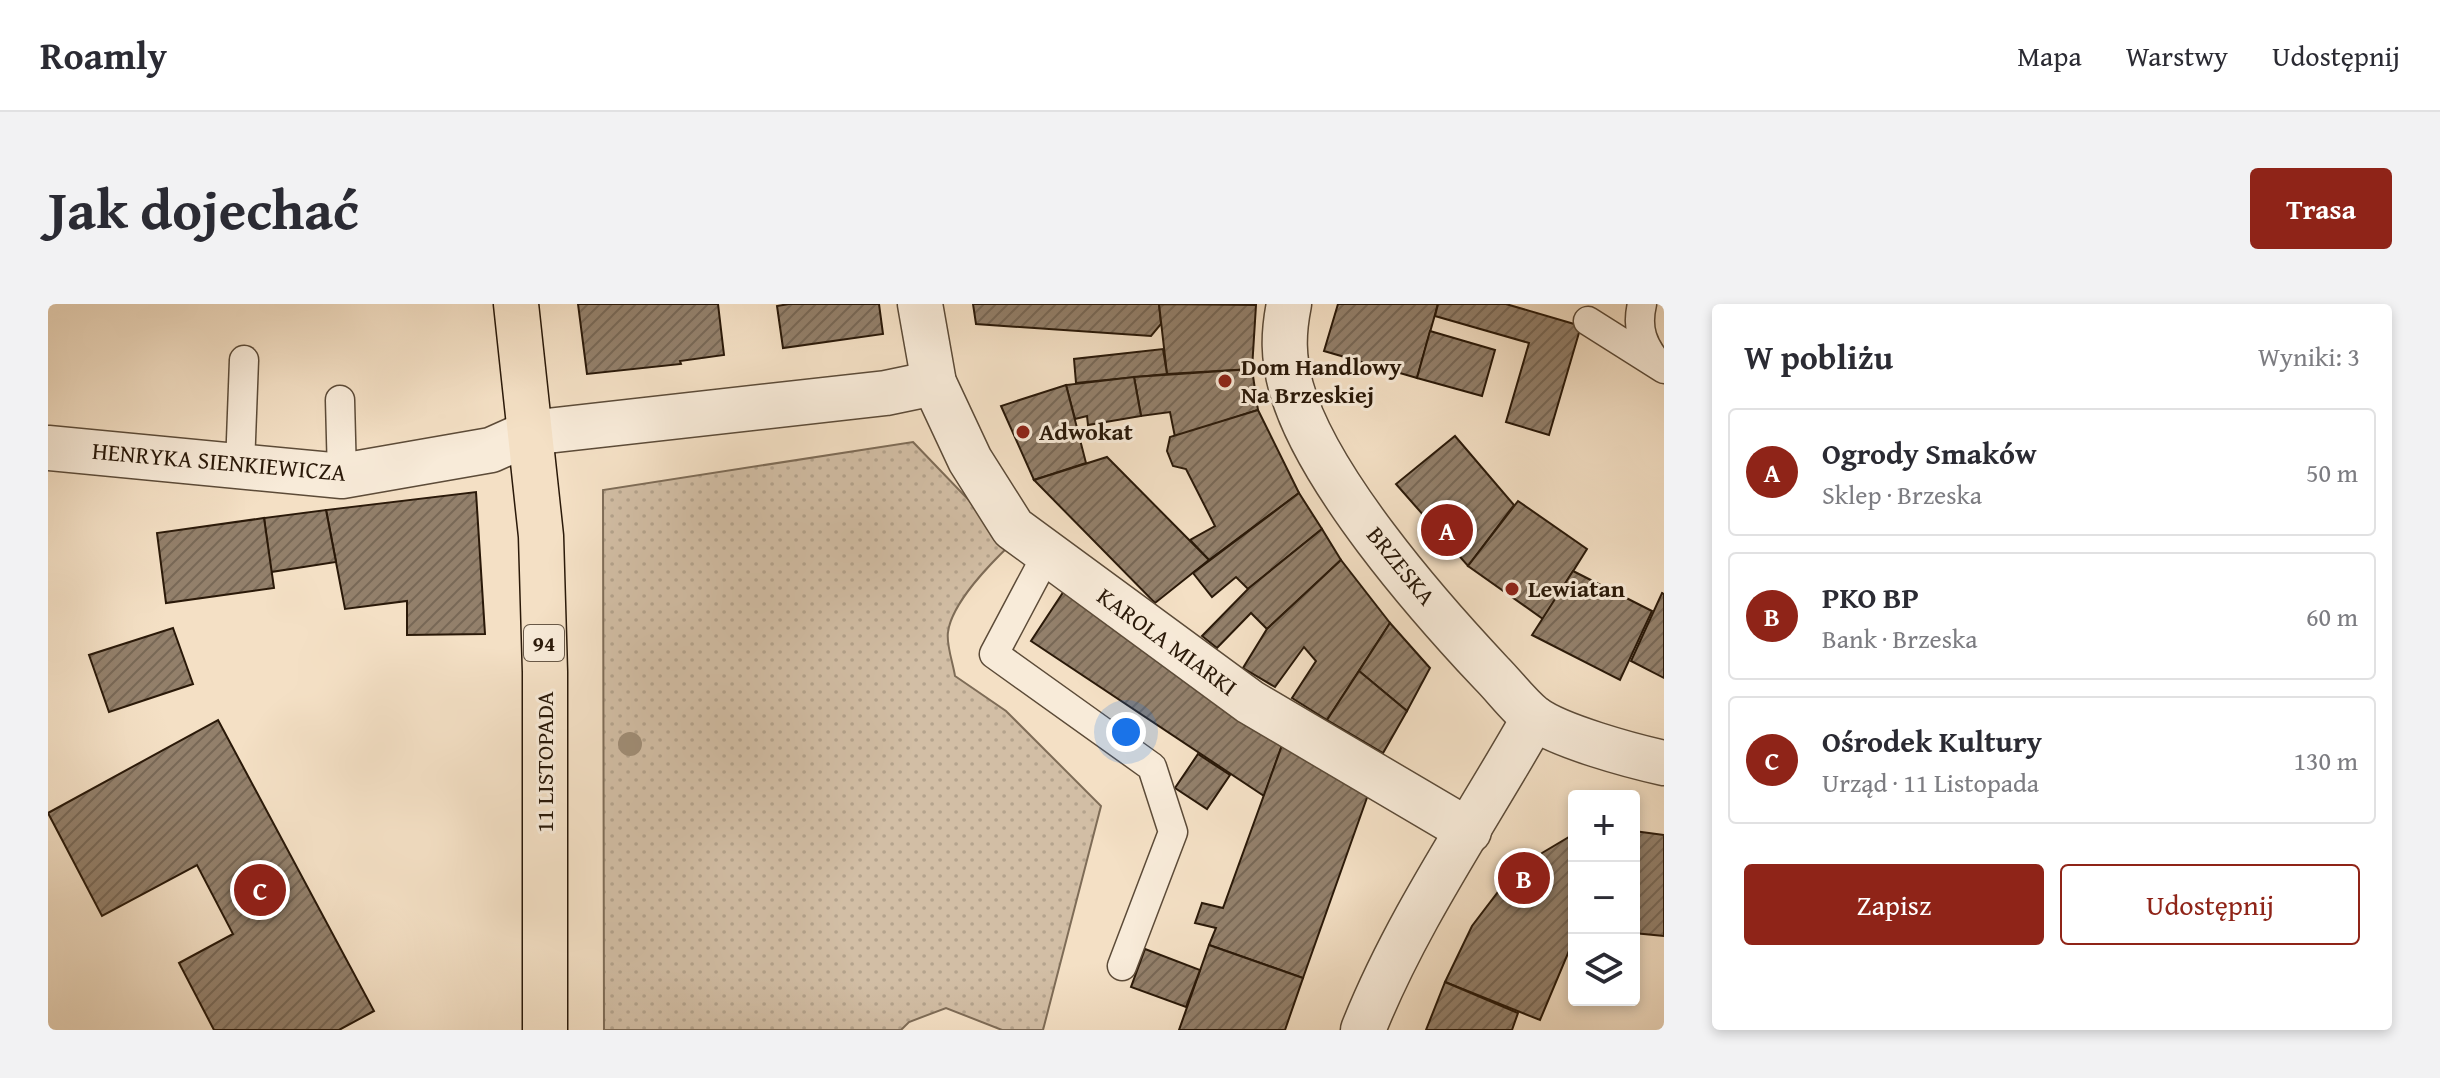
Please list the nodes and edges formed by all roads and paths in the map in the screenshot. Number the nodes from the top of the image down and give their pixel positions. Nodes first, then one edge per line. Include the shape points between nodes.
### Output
1 (516, 304) edge
2 (920, 304) edge
3 (1289, 304) edge
4 (1642, 304) edge
5 (1588, 321) dead end
6 (244, 360) dead end
7 (1663, 368) edge
8 (934, 383) junction
9 (340, 400) dead end
10 (529, 433) junction
11 (48, 448) edge
12 (240, 466) junction
13 (342, 476) junction
14 (1047, 554) junction
15 (1534, 718) junction
16 (1664, 763) edge
17 (1462, 842) junction
18 (1122, 966) dead end
19 (545, 1030) edge
20 (1363, 1030) edge

1 - 10 main road, 11 LISTOPADA / 94
2 - 8 street, KAROLA MIARKI
3 - 15 street, BRZESKA via 1282,341 1291,389 1353,506 1458,638
4 - 7 lane via 1645,348
5 - 7 lane
6 - 12 lane
8 - 10 street via 886,393
8 - 14 street, KAROLA MIARKI via 970,460 1013,528
9 - 13 lane
10 - 13 street, HENRYKA SIENKIEWICZA via 491,450
10 - 19 main road, 11 LISTOPADA / 94 via 541,536 545,672
11 - 12 street, HENRYKA SIENKIEWICZA
12 - 13 street, HENRYKA SIENKIEWICZA
14 - 17 street, KAROLA MIARKI via 1250,702
14 - 18 lane via 994,654 1152,767 1173,832
15 - 16 street, BRZESKA via 1621,754
15 - 17 street
17 - 20 street via 1417,913

